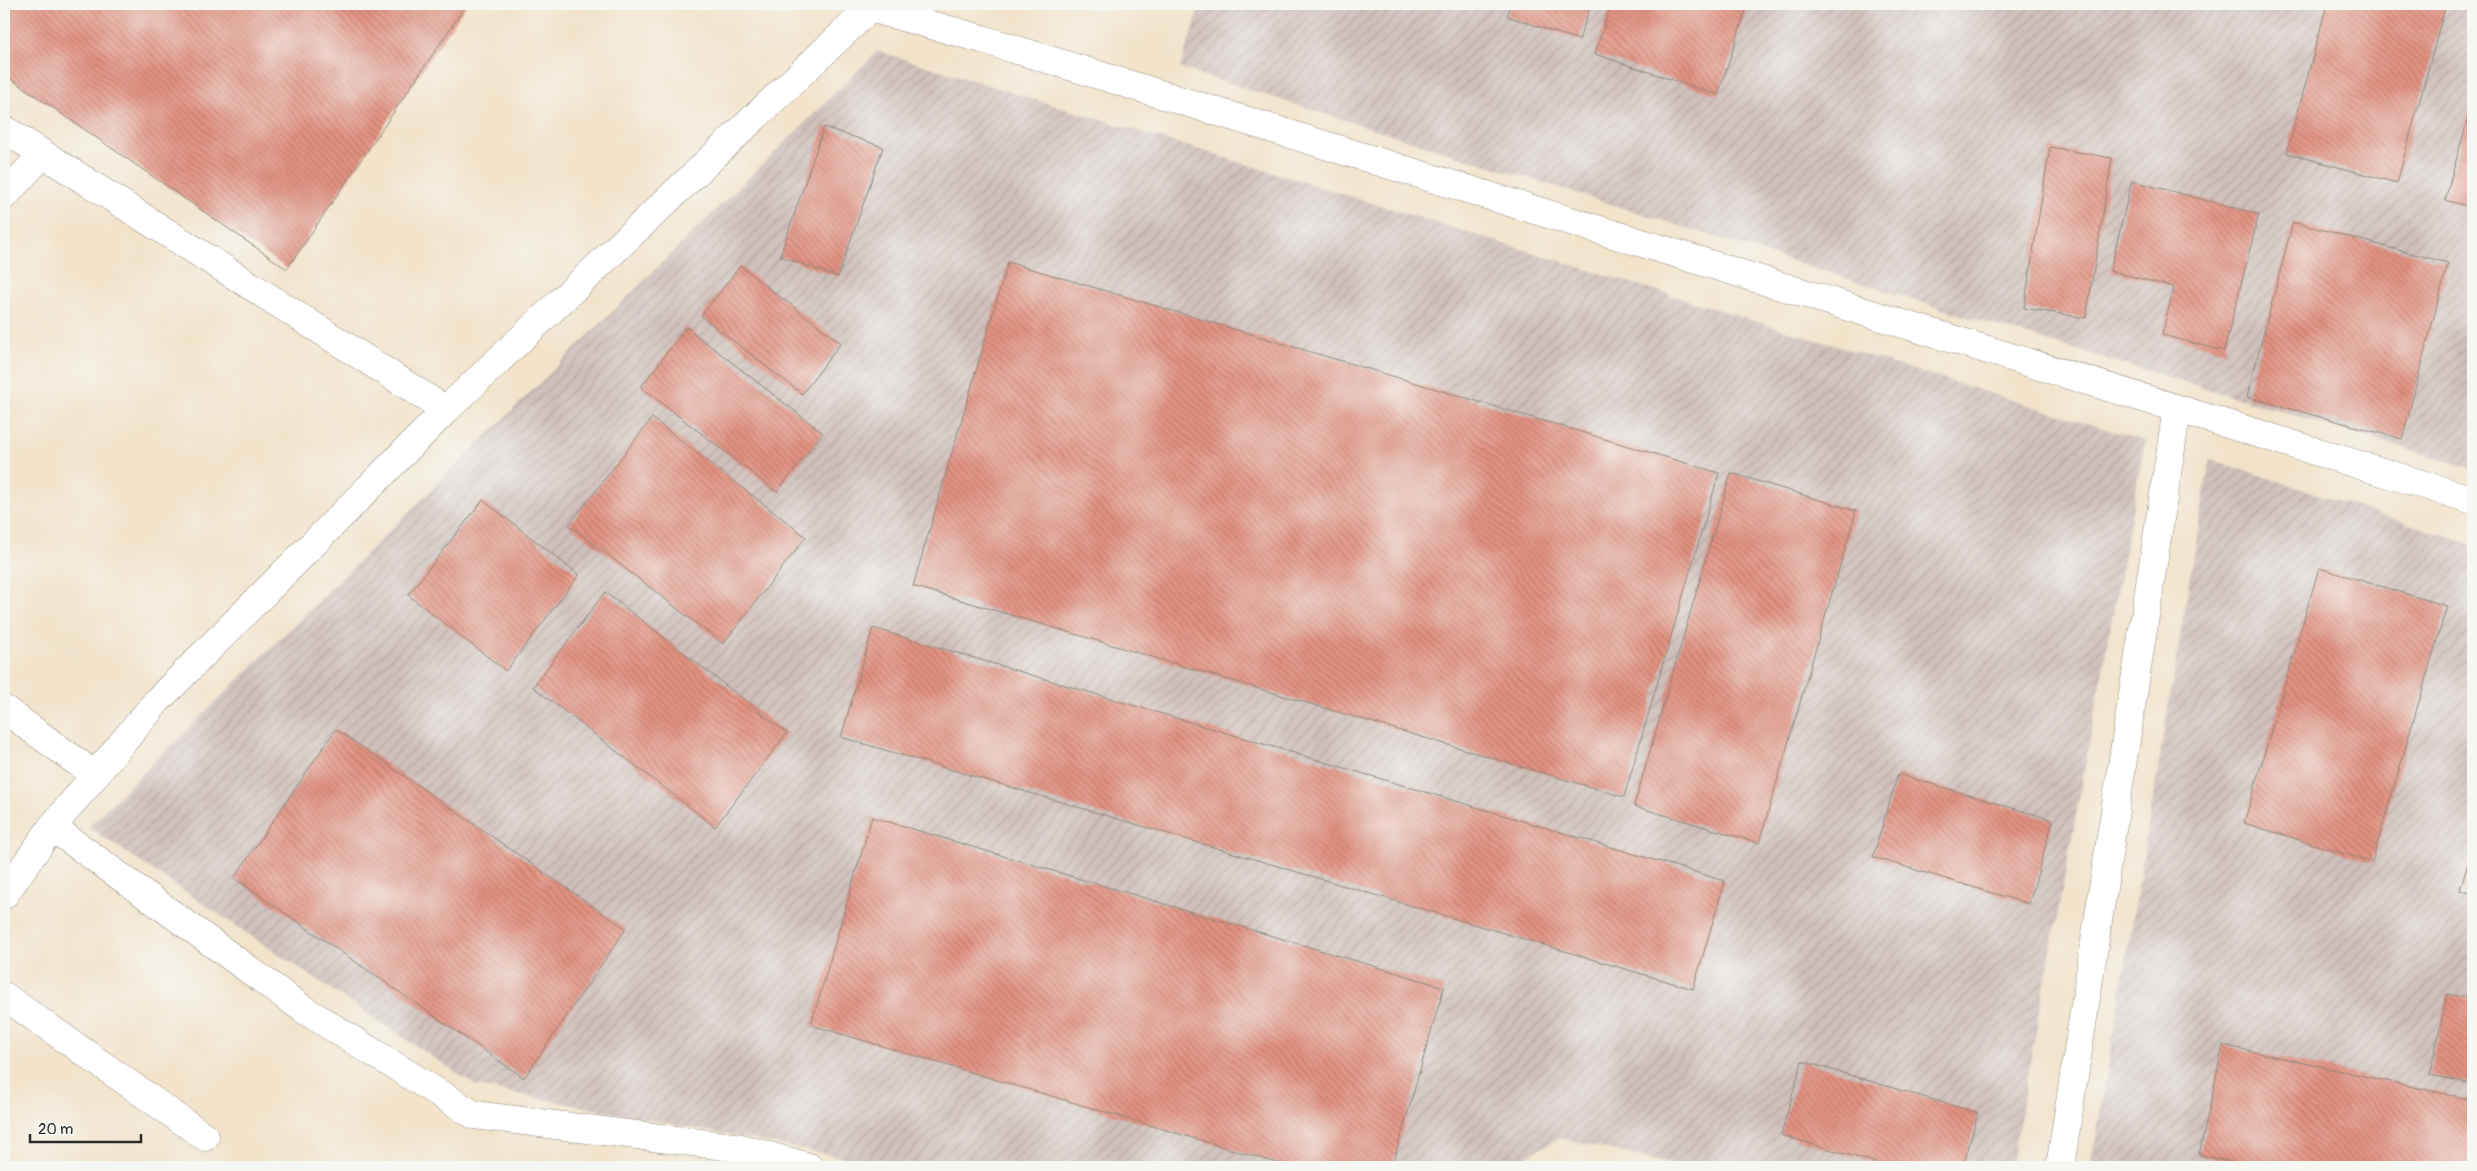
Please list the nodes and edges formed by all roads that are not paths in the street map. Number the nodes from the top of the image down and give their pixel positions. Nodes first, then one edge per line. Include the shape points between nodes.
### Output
1 (866, 6) edge
2 (4, 129) edge
3 (43, 154) junction
4 (4, 196) edge
5 (2177, 409) junction
6 (446, 410) junction
7 (2473, 500) edge
8 (4, 709) edge
9 (95, 775) junction
10 (52, 827) junction
11 (4, 895) edge
12 (4, 996) edge
13 (205, 1137) dead end
14 (809, 1167) edge
15 (2060, 1167) edge

1 - 5 street via 982,39
1 - 6 street
2 - 3 street
3 - 4 street
3 - 6 street
5 - 7 street
5 - 15 street
6 - 9 street via 158,700
8 - 9 street
9 - 10 street
10 - 11 street
10 - 14 street via 303,1009 474,1115 741,1148
12 - 13 street

